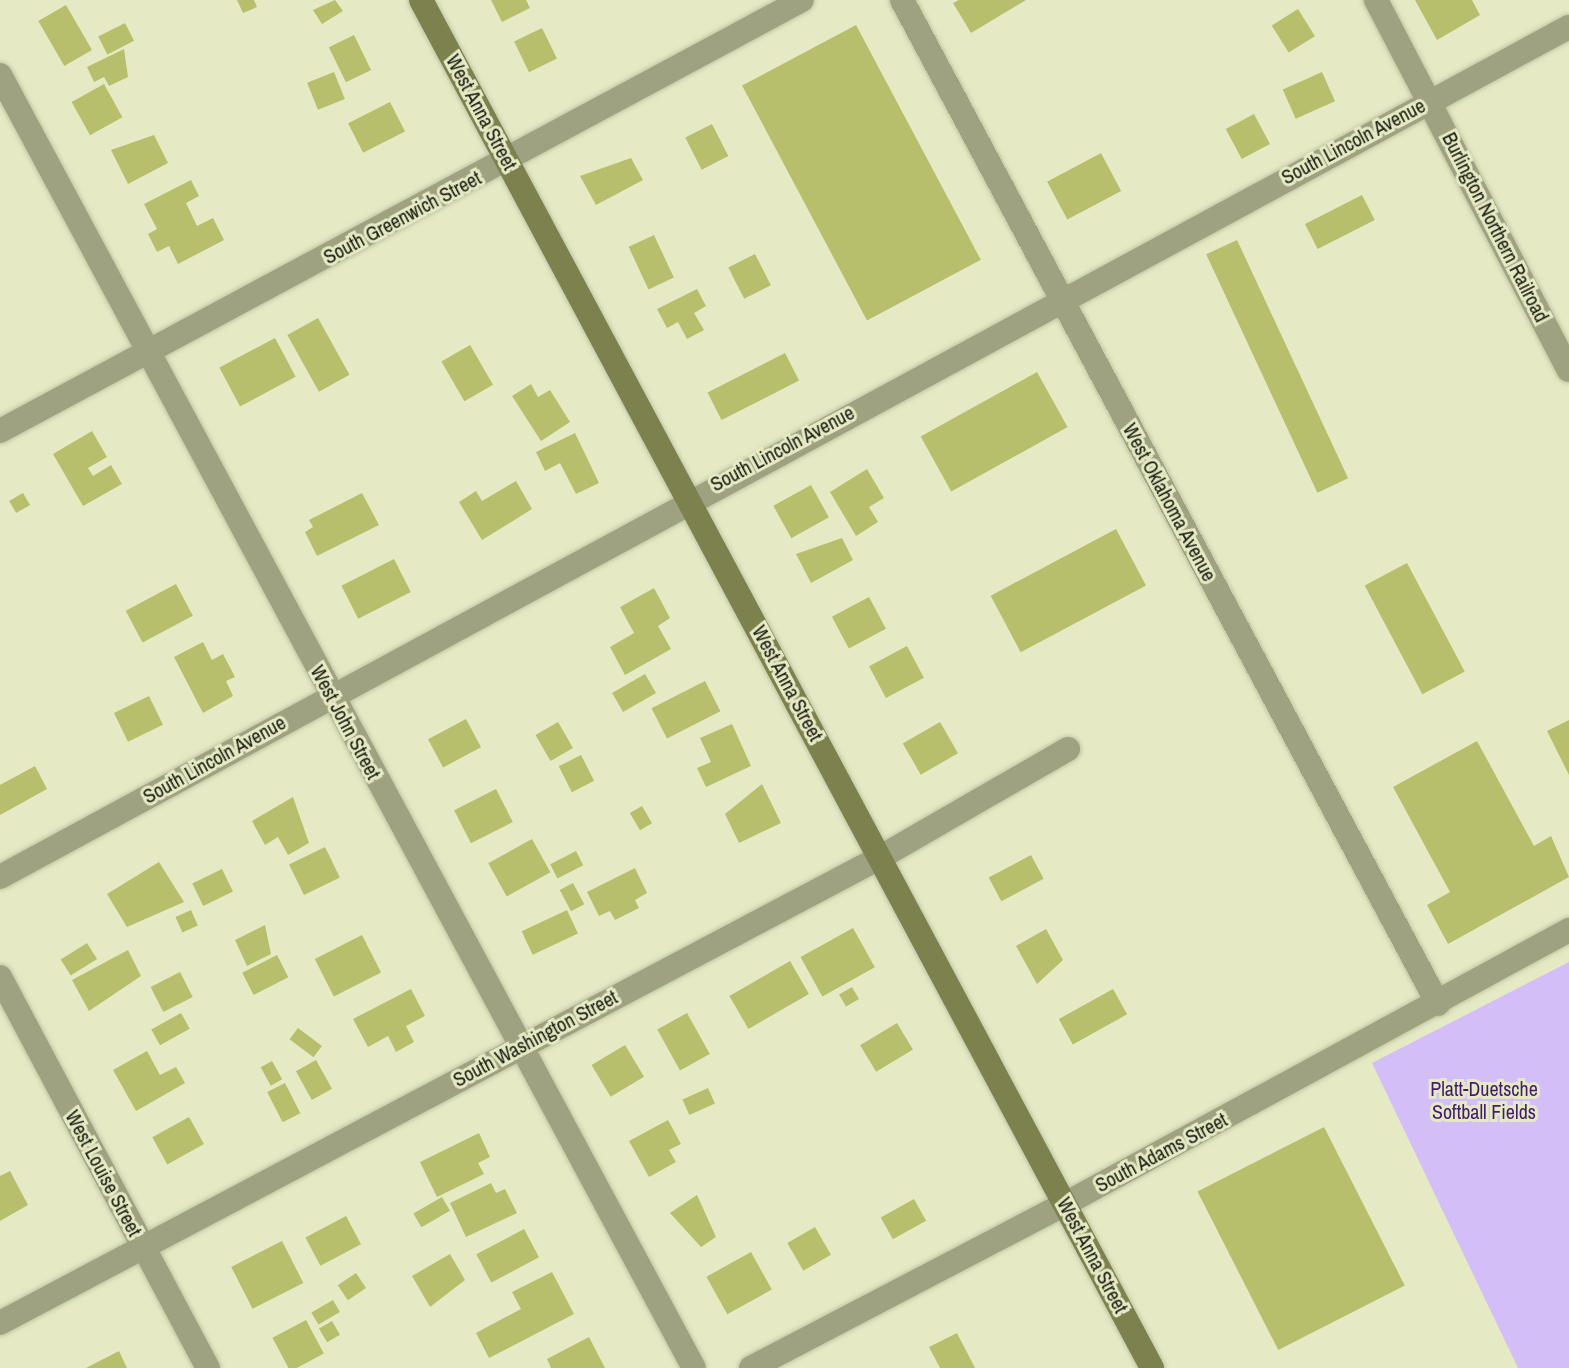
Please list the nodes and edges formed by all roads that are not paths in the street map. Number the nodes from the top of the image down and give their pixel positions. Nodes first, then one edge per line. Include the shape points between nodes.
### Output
1 (421, 0) edge
2 (802, 0) edge
3 (902, 0) edge
4 (1376, 0) edge
5 (1569, 27) edge
6 (0, 75) edge
7 (1430, 100) junction
8 (508, 161) junction
9 (1061, 298) junction
10 (151, 351) junction
11 (1564, 360) edge
12 (0, 431) edge
13 (688, 498) junction
14 (331, 695) junction
15 (1068, 749) dead end
16 (881, 857) junction
17 (0, 877) edge
18 (1569, 930) edge
19 (0, 977) edge
20 (1438, 1004) junction
21 (518, 1048) junction
22 (1065, 1204) junction
23 (142, 1244) junction
24 (0, 1323) edge
25 (208, 1368) edge
26 (694, 1368) edge
27 (751, 1368) edge
28 (1152, 1368) edge

1 - 8 main road, West Anna Street
2 - 8 street, South Greenwich Street
3 - 9 street, West Oklahoma Avenue
4 - 7 street, Burlington Northern Railroad
5 - 7 street, South Lincoln Avenue
6 - 10 street, West John Street
7 - 9 street, South Lincoln Avenue
7 - 11 street, Burlington Northern Railroad
8 - 10 street, South Greenwich Street
8 - 13 main road, West Anna Street
9 - 13 street, South Lincoln Avenue
9 - 20 street, West Oklahoma Avenue
10 - 12 street, South Greenwich Street
10 - 14 street, West John Street
13 - 14 street, South Lincoln Avenue
13 - 16 main road, West Anna Street
14 - 17 street, South Lincoln Avenue
14 - 21 street, West John Street
15 - 16 street, South Washington Street
16 - 21 street, South Washington Street
16 - 22 main road, West Anna Street
18 - 20 street, South Adams Street
19 - 23 street, West Louise Street
20 - 22 street, South Adams Street
21 - 23 street, South Washington Street
21 - 26 street, West John Street
22 - 27 street, South Adams Street
22 - 28 main road, West Anna Street
23 - 24 street, South Washington Street
23 - 25 street, West Louise Street

